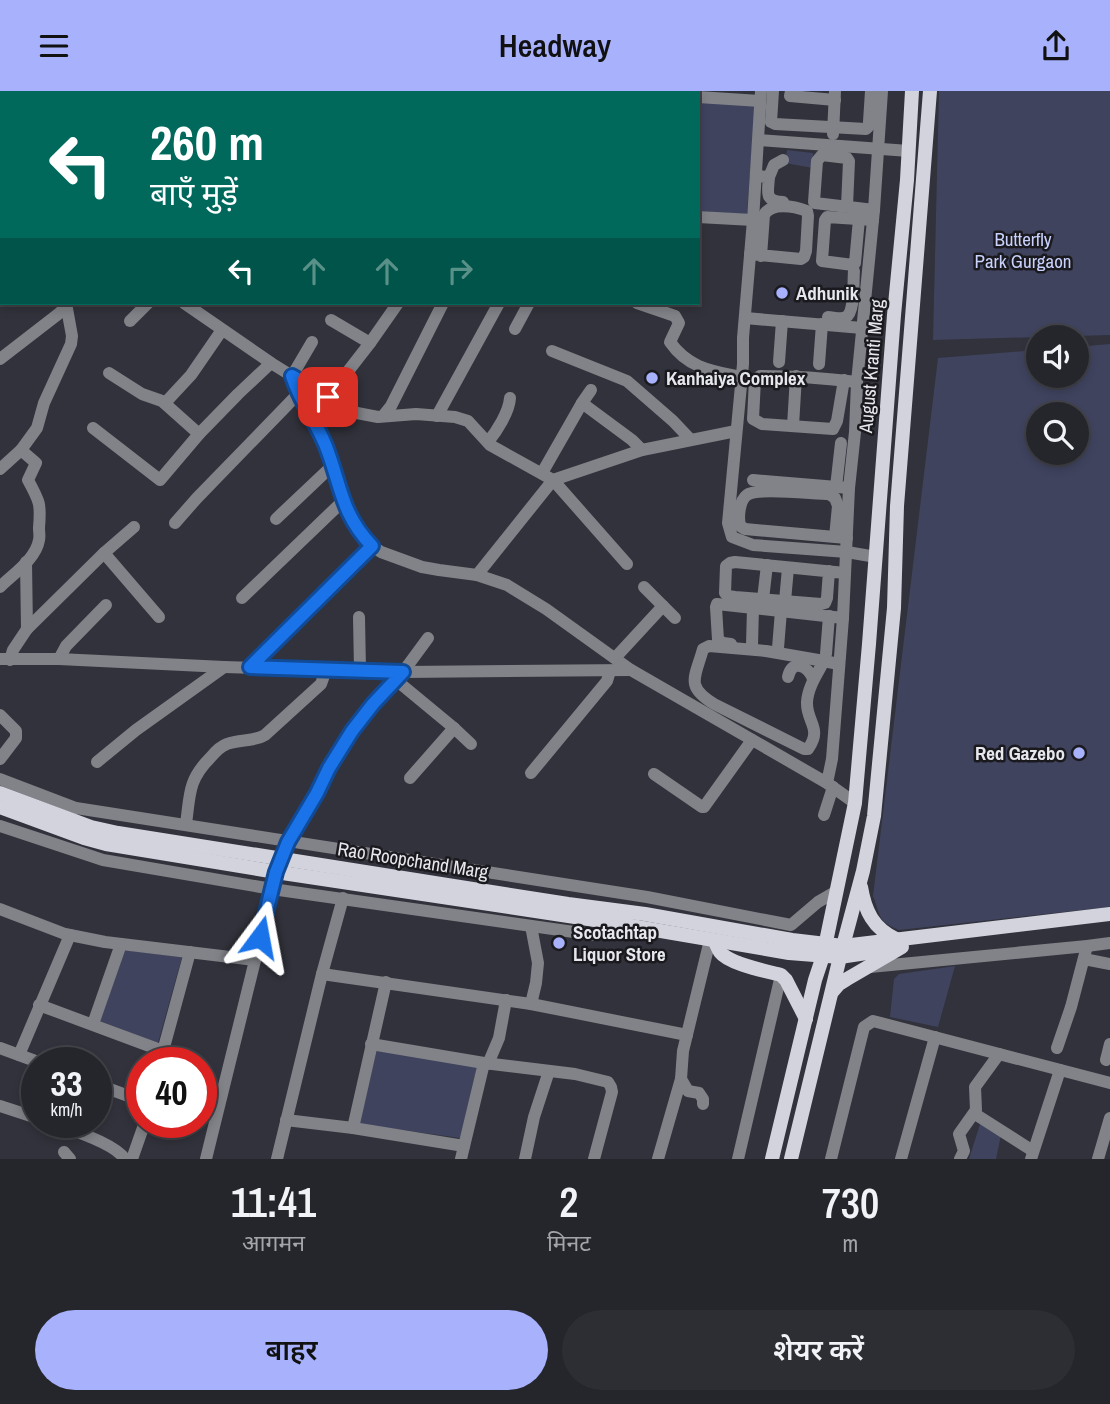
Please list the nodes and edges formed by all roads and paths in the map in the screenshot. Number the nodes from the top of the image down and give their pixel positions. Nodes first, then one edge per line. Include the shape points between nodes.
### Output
1 (871, 91) edge
2 (882, 91) edge
3 (912, 91) edge
4 (930, 91) edge
5 (790, 94) edge
6 (767, 95) edge
7 (835, 96) edge
8 (700, 97) edge
9 (834, 126) junction
10 (759, 140) junction
11 (832, 145) junction
12 (878, 149) junction
13 (909, 151) junction
14 (783, 160) dead end
15 (762, 176) junction
16 (802, 203) dead end
17 (847, 206) junction
18 (873, 215) junction
19 (700, 217) edge
20 (859, 219) junction
21 (753, 220) junction
22 (756, 255) junction
23 (860, 272) junction
24 (821, 274) dead end
25 (64, 305) edge
26 (65, 305) edge
27 (146, 305) edge
28 (187, 305) edge
29 (397, 305) edge
30 (442, 305) edge
31 (498, 305) edge
32 (525, 305) edge
33 (643, 305) edge
34 (780, 317) junction
35 (745, 318) junction
36 (331, 320) dead end
37 (130, 321) dead end
38 (822, 324) junction
39 (862, 328) junction
40 (222, 330) junction
41 (515, 330) dead end
42 (312, 342) dead end
43 (370, 343) junction
44 (552, 351) dead end
45 (0, 359) edge
46 (890, 359) junction
47 (909, 361) junction
48 (779, 362) dead end
49 (271, 363) junction
50 (819, 364) dead end
51 (109, 373) dead end
52 (292, 376) junction
53 (796, 376) junction
54 (741, 377) junction
55 (850, 381) junction
56 (591, 390) dead end
57 (298, 394) junction
58 (328, 397) junction
59 (510, 398) dead end
60 (165, 403) junction
61 (582, 403) junction
62 (383, 416) junction
63 (437, 416) junction
64 (793, 426) junction
65 (93, 428) dead end
66 (736, 431) junction
67 (200, 434) junction
68 (690, 439) junction
69 (488, 442) junction
70 (841, 443) dead end
71 (21, 450) junction
72 (642, 450) junction
73 (332, 466) junction
74 (0, 469) edge
75 (548, 477) junction
76 (753, 480) dead end
77 (842, 488) junction
78 (343, 501) junction
79 (276, 519) dead end
80 (175, 523) dead end
81 (134, 527) dead end
82 (841, 538) junction
83 (372, 546) junction
84 (847, 552) junction
85 (104, 553) junction
86 (876, 557) junction
87 (26, 562) junction
88 (627, 563) dead end
89 (767, 565) junction
90 (788, 568) junction
91 (828, 572) junction
92 (845, 573) junction
93 (478, 575) junction
94 (0, 587) edge
95 (644, 587) dead end
96 (242, 598) dead end
97 (758, 603) junction
98 (106, 604) dead end
99 (872, 605) junction
100 (663, 606) junction
101 (783, 606) junction
102 (894, 608) junction
103 (829, 616) junction
104 (159, 617) dead end
105 (359, 618) dead end
106 (675, 618) dead end
107 (843, 618) junction
108 (27, 629) junction
109 (428, 638) dead end
110 (869, 644) junction
111 (752, 645) junction
112 (890, 646) junction
113 (778, 648) junction
114 (5, 659) edge
115 (59, 659) junction
116 (832, 659) junction
117 (612, 664) junction
118 (224, 667) junction
119 (250, 667) junction
120 (326, 670) junction
121 (360, 670) junction
122 (400, 676) junction
123 (788, 677) dead end
124 (813, 679) junction
125 (0, 715) edge
126 (454, 728) junction
127 (752, 740) junction
128 (471, 744) dead end
129 (0, 759) edge
130 (97, 762) dead end
131 (531, 773) dead end
132 (654, 774) dead end
133 (410, 778) dead end
134 (0, 779) edge
135 (830, 785) junction
136 (0, 793) edge
137 (855, 803) junction
138 (0, 807) edge
139 (824, 815) dead end
140 (186, 824) junction
141 (0, 826) edge
142 (288, 842) junction
143 (278, 866) junction
144 (860, 882) junction
145 (272, 889) junction
146 (837, 891) junction
147 (343, 898) junction
148 (2, 914) edge
149 (1110, 914) edge
150 (608, 922) junction
151 (1110, 923) edge
152 (531, 926) junction
153 (70, 935) junction
154 (712, 941) junction
155 (899, 943) junction
156 (1110, 943) edge
157 (121, 944) junction
158 (824, 950) junction
159 (842, 951) junction
160 (190, 952) junction
161 (1085, 953) junction
162 (255, 960) junction
163 (1110, 964) edge
164 (870, 967) junction
165 (322, 974) junction
166 (781, 975) junction
167 (386, 982) junction
168 (831, 993) junction
169 (506, 1000) junction
170 (531, 1004) junction
171 (39, 1005) junction
172 (806, 1019) junction
173 (93, 1024) junction
174 (688, 1035) junction
175 (935, 1037) junction
176 (371, 1044) junction
177 (1110, 1044) edge
178 (140, 1047) edge
179 (164, 1047) edge
180 (0, 1048) edge
181 (1057, 1048) dead end
182 (999, 1054) junction
183 (19, 1055) joint
184 (1106, 1060) dead end
185 (486, 1064) junction
186 (1060, 1070) junction
187 (549, 1071) junction
188 (681, 1079) junction
189 (1110, 1083) edge
190 (703, 1104) dead end
191 (0, 1106) edge
192 (21, 1113) edge
193 (975, 1114) junction
194 (1110, 1118) edge
195 (286, 1120) junction
196 (353, 1128) junction
197 (90, 1138) edge
198 (139, 1138) edge
199 (462, 1153) edge
200 (1032, 1155) edge
201 (125, 1159) edge
202 (132, 1159) edge
203 (206, 1159) edge
204 (277, 1159) edge
205 (525, 1159) edge
206 (594, 1159) edge
207 (658, 1159) edge
208 (738, 1159) edge
209 (772, 1159) edge
210 (791, 1159) edge
211 (831, 1159) edge
212 (901, 1159) edge
213 (960, 1159) edge
214 (1098, 1159) edge

1 - 9 street via 866,129
2 - 12 street
3 - 13 main road, August Kranti Marg
4 - 47 main road, August Kranti Marg
5 - 6 street
5 - 7 street
6 - 8 street
6 - 9 street via 773,123
6 - 10 street
7 - 9 street
9 - 11 street
10 - 11 street
10 - 15 street
11 - 12 street
12 - 13 street
12 - 18 street
13 - 46 main road, August Kranti Marg
14 - 15 street
15 - 16 street via 769,199
15 - 21 street
17 - 17 street via 814,202 817,161 822,156 849,161
17 - 18 street
18 - 20 street
18 - 23 street
19 - 21 street
20 - 20 street via 827,217 822,261 855,263
21 - 22 street
22 - 22 street via 804,257 807,211 766,210
22 - 35 street
23 - 24 street via 826,269
23 - 34 street via 846,317
23 - 39 street
25 - 45 street via 57,316
26 - 71 street via 71,344 37,428
27 - 37 street
28 - 40 street
29 - 43 street
30 - 62 street
31 - 63 street
32 - 41 street
33 - 54 street via 677,319 670,342 692,363
34 - 35 street
34 - 38 street
34 - 48 street
35 - 54 street
36 - 43 street
38 - 39 street
38 - 50 street
39 - 55 street
40 - 49 street
40 - 60 street
42 - 52 street
43 - 58 street
44 - 68 street via 627,381
46 - 47 main road
46 - 86 main road, August Kranti Marg
47 - 102 main road, August Kranti Marg
49 - 52 street
49 - 67 street
51 - 60 street
52 - 57 street
52 - 58 street
53 - 55 street
53 - 64 street
53 - 64 street via 757,377 753,415 762,423
54 - 66 street
55 - 64 street via 833,429
55 - 77 street via 855,432
56 - 61 street
57 - 73 street
57 - 80 street
58 - 62 street via 357,413
59 - 69 street
60 - 67 street
61 - 72 street
61 - 75 street
62 - 63 street
63 - 69 street via 468,421
65 - 67 street via 160,480
66 - 68 street
66 - 84 street via 728,523 732,537 753,545
68 - 72 street
69 - 75 street
70 - 77 street
71 - 74 street
71 - 87 street via 36,463 29,480 41,510 39,540
72 - 75 street
73 - 78 street
73 - 79 street
75 - 88 street
75 - 93 street
76 - 77 street
77 - 82 street
78 - 83 street via 353,523
78 - 96 street
81 - 85 street
82 - 82 street via 838,506 829,494 760,491 742,500 739,521 745,529
82 - 84 street
83 - 93 street via 422,567
83 - 119 street
84 - 86 street
84 - 92 street
85 - 104 street
85 - 108 street
86 - 99 main road, August Kranti Marg
87 - 94 street
87 - 108 street
89 - 90 street
89 - 97 street
89 - 97 street via 735,562 726,566 725,593
90 - 91 street
90 - 101 street
91 - 92 street
91 - 101 street via 825,603
92 - 107 street
93 - 117 street via 507,585 546,609
95 - 100 street
97 - 101 street
97 - 111 street
97 - 111 street via 716,607 718,640
98 - 115 street
99 - 102 main road
99 - 110 main road, August Kranti Marg
100 - 106 street
100 - 117 street
101 - 103 street
101 - 113 street
102 - 112 main road, August Kranti Marg
103 - 107 street
103 - 116 street
105 - 121 street
107 - 116 street
108 - 114 street
109 - 122 street
110 - 112 main road
110 - 137 main road, August Kranti Marg
111 - 113 street
112 - 144 main road, August Kranti Marg via 872,825
113 - 116 street
114 - 115 street
115 - 118 street
116 - 124 street
116 - 124 street via 709,646 703,649 695,689 714,704 808,749 815,728 807,701
116 - 135 street
117 - 122 street
117 - 127 street via 631,670
117 - 131 street via 607,681
118 - 119 street
118 - 130 street
119 - 120 street
120 - 121 street
120 - 140 street via 321,684 260,739 225,744 200,769 194,778
121 - 122 street
122 - 126 street
122 - 142 street via 352,731
123 - 124 street via 789,670 798,666
125 - 129 street via 17,734
126 - 128 street
126 - 133 street
127 - 132 street via 704,807
127 - 135 street
134 - 140 street via 76,808
135 - 137 street
135 - 139 street
136 - 143 main road, Rao Roopchand Marg via 91,827
137 - 146 main road, August Kranti Marg
138 - 143 main road, Rao Roopchand Marg via 106,844
140 - 142 street
141 - 145 street via 103,860
142 - 143 street
142 - 146 street via 647,897 791,925
143 - 145 street
143 - 150 main road, Rao Roopchand Marg
143 - 158 main road, Rao Roopchand Marg via 645,914
144 - 155 main road via 869,915
144 - 159 main road, August Kranti Marg
145 - 147 street
145 - 162 street
146 - 158 main road, August Kranti Marg
147 - 152 street
147 - 165 street
148 - 153 street
149 - 155 main road
150 - 152 street via 595,935
150 - 154 main road, Rao Roopchand Marg
151 - 155 main road
152 - 170 street via 538,963
153 - 157 street
153 - 171 street
154 - 158 main road, Rao Roopchand Marg via 789,953
154 - 166 main road via 734,961
154 - 174 street
155 - 159 main road
155 - 164 main road
156 - 161 street
157 - 160 street
157 - 173 street
158 - 159 main road
158 - 172 main road, August Kranti Marg
159 - 168 main road, August Kranti Marg
160 - 162 street
160 - 179 street
161 - 163 street
161 - 164 street
161 - 181 street
162 - 203 street
164 - 168 main road
165 - 167 street
165 - 195 street
166 - 172 main road
166 - 208 street
167 - 169 street
167 - 176 street
168 - 210 main road, August Kranti Marg
169 - 170 street
169 - 185 street via 499,1038
170 - 174 street
171 - 173 street
171 - 183 street
172 - 209 main road, August Kranti Marg
173 - 178 street
174 - 188 street
175 - 182 street
175 - 211 street via 875,1021 865,1025
175 - 212 street
176 - 185 street
176 - 196 street
177 - 184 street
180 - 183 street
182 - 186 street
182 - 193 street via 975,1087
185 - 187 street
185 - 199 street
186 - 189 street
186 - 200 street
187 - 205 street
187 - 206 street via 600,1079 611,1087
188 - 190 street via 688,1091 699,1093
188 - 207 street
191 - 192 street
193 - 200 street
193 - 213 street via 959,1134 964,1151
194 - 214 street
195 - 196 street
195 - 204 street
196 - 199 street
197 - 201 street via 117,1150
198 - 202 street

